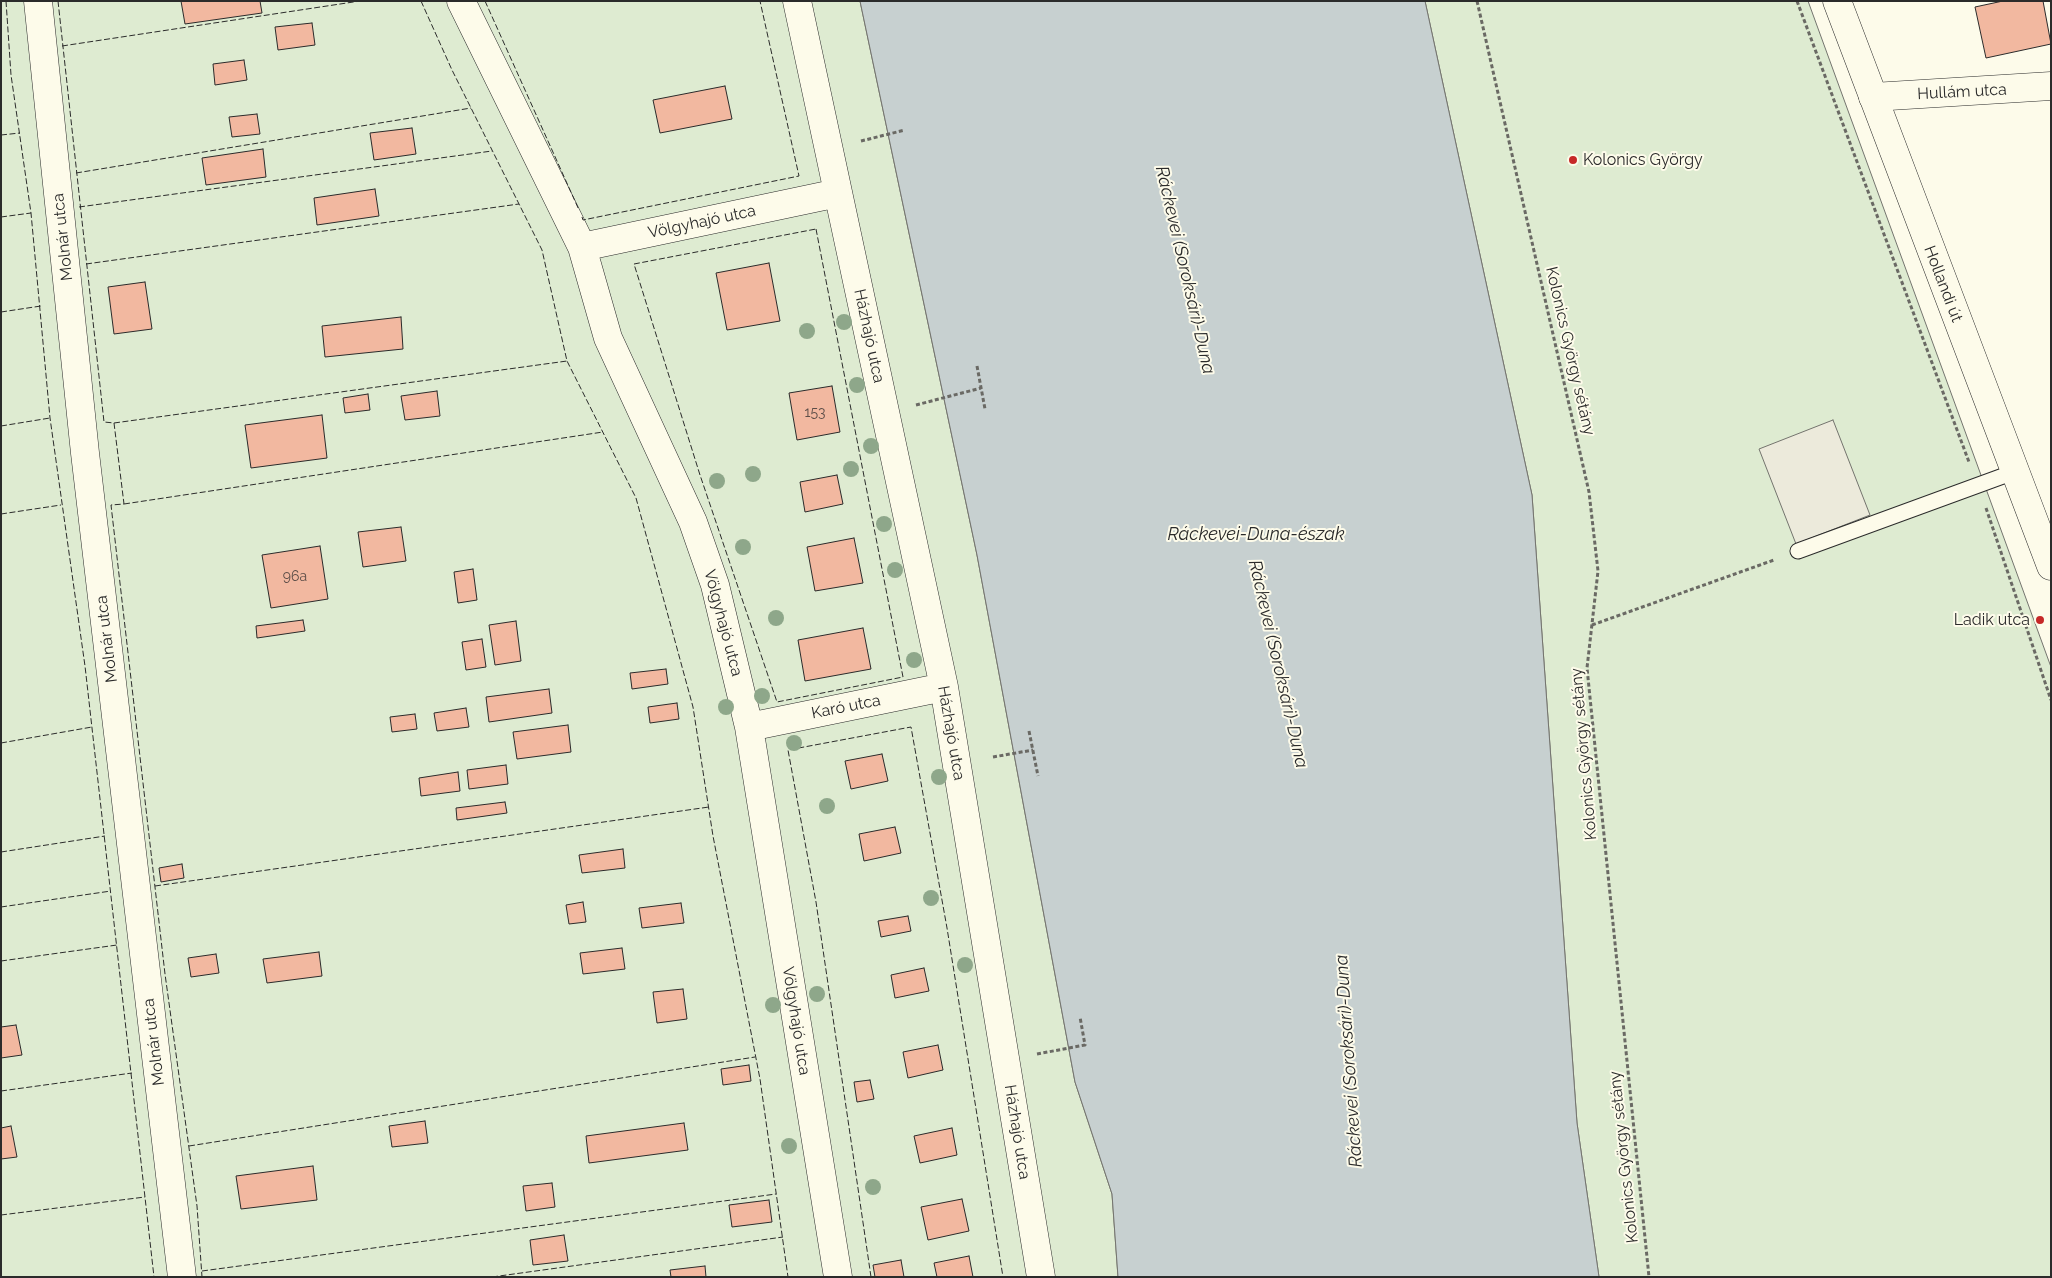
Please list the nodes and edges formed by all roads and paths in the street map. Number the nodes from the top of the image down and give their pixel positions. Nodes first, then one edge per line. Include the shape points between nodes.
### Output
1 (38, 1) edge
2 (461, 1) edge
3 (796, 1) edge
4 (1477, 1) edge
5 (1797, 1) edge
6 (1837, 1) edge
7 (2051, 86) edge
8 (1873, 97) junction
9 (905, 130) dead end
10 (861, 142) dead end
11 (838, 193) junction
12 (582, 247) junction
13 (977, 366) dead end
14 (981, 388) junction
15 (908, 407) dead end
16 (985, 409) dead end
17 (2014, 472) junction
18 (1978, 484) junction
19 (1798, 551) joint
20 (2051, 566) edge
21 (1592, 626) junction
22 (944, 687) junction
23 (2051, 700) edge
24 (749, 727) junction
25 (1029, 730) dead end
26 (1033, 750) junction
27 (993, 757) dead end
28 (1038, 776) dead end
29 (1080, 1017) dead end
30 (1031, 1055) dead end
31 (182, 1277) edge
32 (838, 1277) edge
33 (1041, 1277) edge
34 (1649, 1277) edge

1 - 31 street, Molnár utca via 85,453
2 - 12 street
3 - 11 street, Házhajó utca
4 - 21 path, Kolonics György sétány via 1589,492 1598,571
5 - 18 path
6 - 8 street, Hollandi út
7 - 8 street, Hullám utca
8 - 17 street, Hollandi út
9 - 10 path
11 - 12 street, Völgyhajó utca
11 - 22 street, Házhajó utca
12 - 24 street, Völgyhajó utca via 608,338 699,540 715,585
13 - 14 path
14 - 15 path
14 - 16 path
17 - 18 lane
17 - 20 street, Hollandi út
18 - 19 lane
18 - 23 path
19 - 21 path
21 - 34 path, Kolonics György sétány via 1587,668
22 - 24 street, Karó utca
22 - 33 street, Házhajó utca
24 - 32 street, Völgyhajó utca
25 - 26 path
26 - 27 path
26 - 28 path
29 - 30 path via 1084,1045

